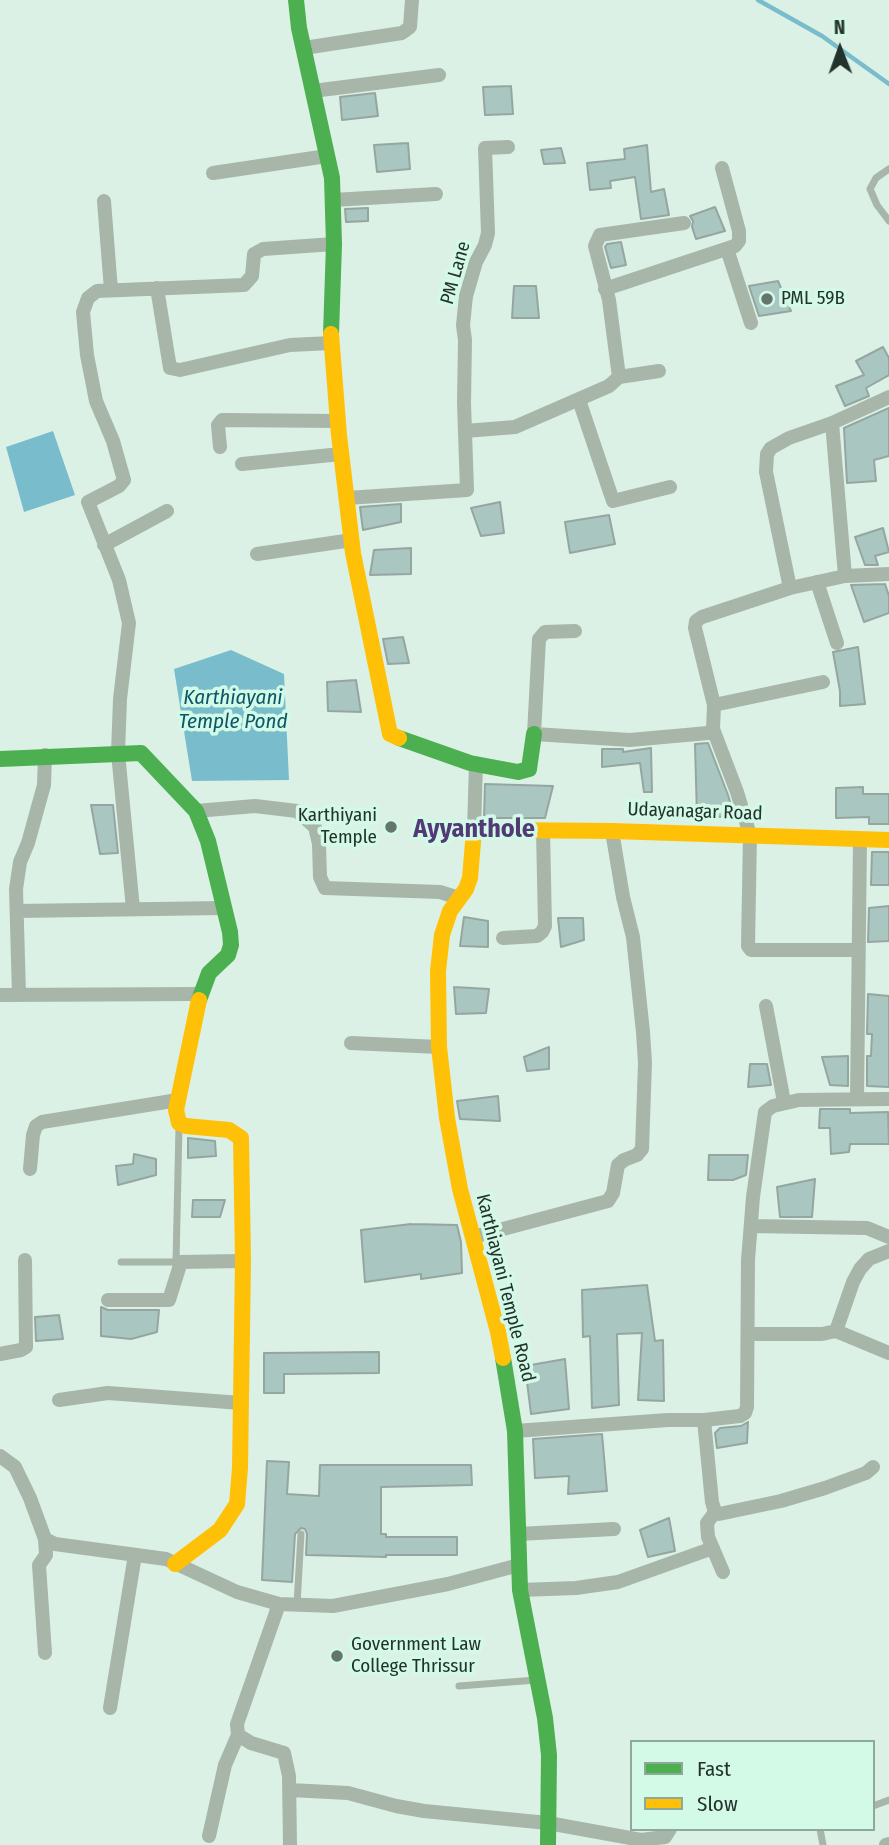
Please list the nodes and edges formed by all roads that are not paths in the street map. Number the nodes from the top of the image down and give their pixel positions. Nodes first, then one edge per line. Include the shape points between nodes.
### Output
1 (296, 0) edge
2 (412, 0) edge
3 (304, 48) junction
4 (439, 75) dead end
5 (313, 91) junction
6 (508, 147) dead end
7 (327, 156) junction
8 (722, 168) dead end
9 (889, 169) edge
10 (213, 173) dead end
11 (436, 194) dead end
12 (333, 200) junction
13 (104, 201) dead end
14 (889, 221) edge
15 (684, 223) dead end
16 (334, 244) junction
17 (727, 249) junction
18 (157, 288) junction
19 (605, 289) junction
20 (111, 290) junction
21 (751, 323) dead end
22 (331, 343) junction
23 (659, 371) dead end
24 (619, 377) junction
25 (889, 397) edge
26 (579, 400) junction
27 (337, 421) junction
28 (832, 423) junction
29 (465, 431) junction
30 (220, 447) dead end
31 (341, 454) junction
32 (242, 464) dead end
33 (670, 487) dead end
34 (347, 498) junction
35 (167, 512) dead end
36 (352, 540) junction
37 (104, 545) junction
38 (257, 554) dead end
39 (889, 574) edge
40 (845, 576) junction
41 (817, 582) junction
42 (790, 588) junction
43 (575, 631) dead end
44 (837, 643) dead end
45 (823, 682) dead end
46 (714, 705) junction
47 (713, 729) junction
48 (534, 734) junction
49 (118, 753) junction
50 (45, 755) junction
51 (0, 759) edge
52 (476, 764) junction
53 (196, 811) junction
54 (474, 813) junction
55 (474, 830) joint
56 (499, 830) junction
57 (543, 830) junction
58 (612, 831) junction
59 (750, 835) junction
60 (860, 839) junction
61 (889, 840) edge
62 (472, 852) junction
63 (459, 898) junction
64 (224, 908) junction
65 (133, 909) junction
66 (17, 911) junction
67 (503, 938) dead end
68 (858, 950) junction
69 (200, 994) junction
70 (0, 995) edge
71 (19, 995) junction
72 (765, 1006) dead end
73 (351, 1043) dead end
74 (439, 1047) junction
75 (857, 1099) junction
76 (889, 1099) edge
77 (178, 1100) junction
78 (784, 1102) junction
79 (179, 1123) junction
80 (30, 1169) dead end
81 (751, 1226) junction
82 (474, 1237) junction
83 (889, 1237) edge
84 (889, 1251) edge
85 (25, 1260) dead end
86 (243, 1261) junction
87 (121, 1262) dead end
88 (178, 1262) junction
89 (108, 1300) dead end
90 (836, 1331) junction
91 (748, 1334) junction
92 (889, 1353) edge
93 (0, 1354) edge
94 (60, 1399) dead end
95 (241, 1403) junction
96 (704, 1420) junction
97 (515, 1431) junction
98 (0, 1456) edge
99 (873, 1467) dead end
100 (715, 1512) junction
101 (614, 1529) dead end
102 (300, 1534) dead end
103 (518, 1534) junction
104 (45, 1539) junction
105 (713, 1548) junction
106 (135, 1555) junction
107 (175, 1564) junction
108 (519, 1565) junction
109 (723, 1572) dead end
110 (520, 1590) junction
111 (279, 1604) junction
112 (297, 1605) junction
113 (45, 1653) dead end
114 (537, 1680) junction
115 (458, 1686) dead end
116 (110, 1708) dead end
117 (238, 1735) junction
118 (290, 1790) junction
119 (548, 1823) junction
120 (669, 1831) edge
121 (209, 1836) dead end
122 (290, 1845) edge
123 (548, 1845) edge

1 - 3 street
2 - 3 street via 410,27 402,33
3 - 5 street
4 - 5 street
5 - 7 street
6 - 29 street, PM Lane via 485,148 484,152 488,233 466,296
7 - 10 street
7 - 12 street
8 - 17 street via 739,231 739,241
9 - 14 lane via 870,189
11 - 12 street
12 - 16 street
13 - 20 street
15 - 19 street via 600,234 594,246
16 - 18 street via 263,249 254,254 251,276 244,285
16 - 22 street
17 - 19 street
17 - 21 street
18 - 20 street
18 - 22 street via 170,368 180,370 290,345
19 - 24 street
20 - 37 street via 97,291 88,298 83,312 96,401 124,480 88,502
22 - 27 street
23 - 24 street
24 - 26 street
25 - 28 street
26 - 29 street via 515,427
26 - 33 street via 613,501
27 - 30 street via 222,420 218,425
27 - 31 street
28 - 40 street
28 - 42 street via 789,438 767,454 766,472
29 - 34 street, PM Lane via 467,490
31 - 32 street
31 - 34 street
34 - 36 street
35 - 37 street
36 - 38 street
36 - 52 street via 390,734
37 - 49 street via 120,580 129,623
39 - 40 street
40 - 41 street
41 - 42 street
41 - 44 street
42 - 46 street via 696,621
43 - 48 street via 545,632 539,639
45 - 46 street
46 - 47 street
47 - 48 street via 630,740
47 - 59 street
48 - 52 street via 529,769 518,772
49 - 50 street
49 - 53 street via 141,753
49 - 65 street
50 - 51 street
50 - 66 street via 41,796 20,862
52 - 54 street
53 - 63 street via 255,806 297,811 315,827 325,888 440,892
53 - 64 street
54 - 55 street
54 - 56 street
55 - 62 street, Karthiayani Temple Road
56 - 57 street, Udayanagar Road
56 - 62 street
57 - 58 street, Udayanagar Road
57 - 67 street via 545,926 537,936
58 - 59 street, Udayanagar Road
58 - 82 street via 634,937 643,1032 642,1149 618,1166 608,1201
59 - 60 street, Udayanagar Road
59 - 68 street via 751,950
60 - 61 street, Udayanagar Road
60 - 68 street
62 - 63 street, Karthiayani Temple Road via 470,878
63 - 74 street, Karthiayani Temple Road via 442,935
64 - 65 street
64 - 69 street via 231,945 228,955 209,973
65 - 66 street
66 - 71 street
68 - 75 street
69 - 71 street
69 - 77 street
70 - 71 street
72 - 78 street
73 - 74 street
74 - 82 street, Karthiayani Temple Road via 460,1189
75 - 76 street
75 - 78 street
77 - 79 street
77 - 80 street via 42,1122 33,1135
78 - 81 street via 765,1112 762,1122
79 - 86 street via 229,1130 241,1138
79 - 88 lane
81 - 83 street via 867,1228
81 - 91 street
82 - 97 street, Karthiayani Temple Road via 498,1332
84 - 90 street via 869,1259 860,1269
85 - 93 street via 26,1347
86 - 88 street
86 - 95 street
87 - 88 lane
88 - 89 street via 169,1300
90 - 91 street
90 - 92 street
91 - 96 street via 745,1413
94 - 95 street via 108,1393
95 - 107 street via 237,1504 220,1530
96 - 97 street
96 - 100 street
97 - 103 street, Karthiayani Temple Road
98 - 104 street via 15,1467
99 - 100 street via 857,1477 781,1501
100 - 105 street via 707,1523
101 - 103 street
102 - 112 lane
103 - 108 street, Karthiayani Temple Road
104 - 106 street via 55,1545
104 - 113 street via 46,1555 39,1565
105 - 109 street
105 - 110 street via 618,1582
106 - 107 street
106 - 116 street
107 - 111 street via 237,1592
108 - 110 street, Karthiayani Temple Road
108 - 112 street via 333,1606
110 - 114 street, Karthiayani Temple Road
111 - 112 street
111 - 117 street via 236,1724
114 - 115 lane
114 - 119 street, Karthiayani Temple Road via 549,1755
117 - 118 street via 285,1753
117 - 121 street via 225,1765
118 - 119 street via 339,1792 424,1811
118 - 122 street
119 - 120 street via 641,1839 665,1837
119 - 123 street, Karthiayani Temple Road

